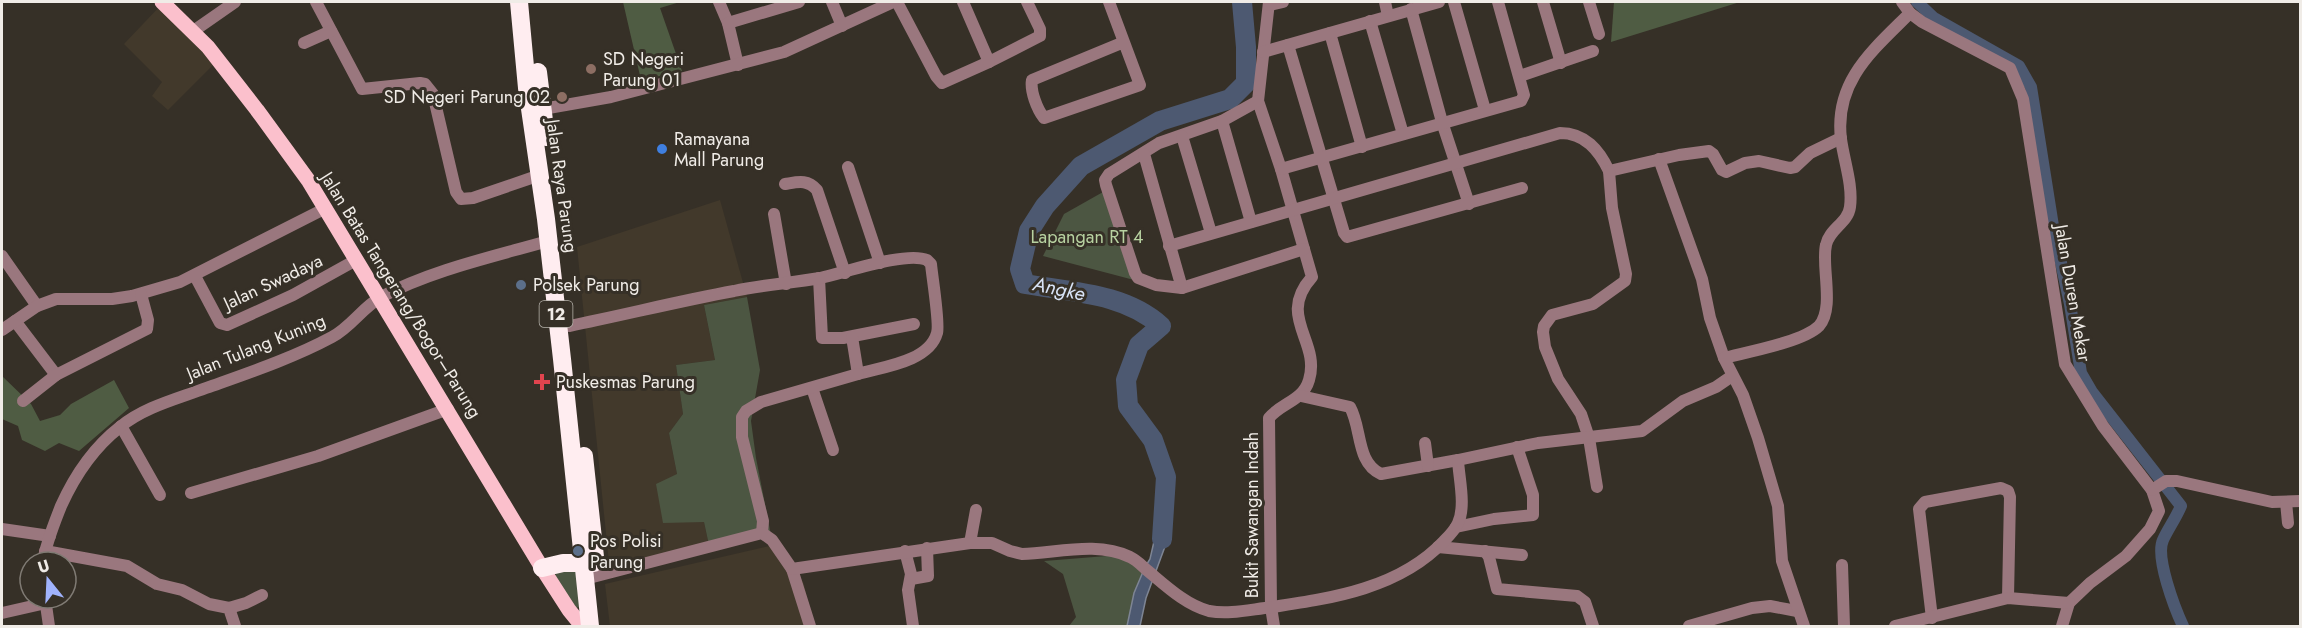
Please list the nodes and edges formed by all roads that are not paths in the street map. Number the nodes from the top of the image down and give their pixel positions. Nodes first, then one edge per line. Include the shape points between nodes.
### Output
1 (162, 2) edge
2 (235, 2) edge
3 (317, 2) edge
4 (519, 2) edge
5 (530, 2) edge
6 (719, 2) edge
7 (799, 2) edge
8 (832, 2) edge
9 (895, 2) edge
10 (963, 2) edge
11 (1027, 2) edge
12 (1109, 2) edge
13 (1283, 2) edge
14 (1385, 2) edge
15 (1439, 2) edge
16 (1454, 2) edge
17 (1498, 2) edge
18 (1543, 2) edge
19 (1588, 2) edge
20 (1902, 2) edge
21 (1269, 3) edge
22 (1411, 9) junction
23 (1910, 13) junction
24 (1388, 16) junction
25 (1370, 21) junction
26 (728, 23) junction
27 (842, 26) junction
28 (331, 31) junction
29 (192, 32) junction
30 (1330, 33) junction
31 (1599, 34) dead end
32 (1124, 42) junction
33 (304, 43) dead end
34 (1288, 45) junction
35 (1593, 51) dead end
36 (1263, 52) junction
37 (989, 62) junction
38 (1561, 63) junction
39 (738, 65) junction
40 (1520, 76) junction
41 (1258, 101) junction
42 (537, 110) junction
43 (1485, 110) junction
44 (1222, 121) junction
45 (1442, 122) junction
46 (1403, 134) junction
47 (1182, 136) junction
48 (1841, 138) junction
49 (1362, 147) junction
50 (1144, 154) junction
51 (1321, 157) junction
52 (1659, 159) junction
53 (1455, 163) junction
54 (848, 167) dead end
55 (1281, 169) junction
56 (1609, 171) junction
57 (540, 175) junction
58 (785, 184) dead end
59 (1522, 188) dead end
60 (1334, 200) junction
61 (1469, 204) junction
62 (327, 208) junction
63 (1293, 211) junction
64 (774, 214) dead end
65 (1251, 222) junction
66 (1211, 233) junction
67 (548, 241) junction
68 (1169, 246) junction
69 (1304, 249) junction
70 (2, 256) edge
71 (356, 260) junction
72 (880, 263) junction
73 (845, 273) junction
74 (195, 276) junction
75 (819, 278) junction
76 (786, 284) junction
77 (1182, 288) junction
78 (141, 294) junction
79 (379, 299) junction
80 (37, 306) junction
81 (15, 321) junction
82 (914, 324) dead end
83 (568, 326) junction
84 (2, 330) edge
85 (852, 337) junction
86 (1724, 358) junction
87 (568, 359) junction
88 (858, 374) junction
89 (56, 375) junction
90 (1732, 376) junction
91 (812, 388) junction
92 (1301, 396) junction
93 (23, 401) dead end
94 (448, 410) junction
95 (121, 426) junction
96 (1589, 438) junction
97 (1425, 443) dead end
98 (1517, 447) junction
99 (833, 450) dead end
100 (1458, 460) junction
101 (1428, 466) junction
102 (1597, 487) dead end
103 (2153, 489) junction
104 (191, 493) dead end
105 (160, 495) dead end
106 (2301, 501) edge
107 (2286, 502) junction
108 (976, 510) dead end
109 (2288, 523) dead end
110 (1456, 527) junction
111 (2, 529) edge
112 (762, 533) junction
113 (50, 536) junction
114 (970, 543) junction
115 (1438, 547) junction
116 (927, 548) junction
117 (46, 550) edge
118 (905, 551) junction
119 (1485, 551) junction
120 (1522, 555) dead end
121 (78, 560) edge
122 (1842, 565) dead end
123 (542, 568) junction
124 (792, 569) junction
125 (590, 570) junction
126 (911, 579) junction
127 (262, 595) dead end
128 (2008, 598) junction
129 (2069, 603) junction
130 (1270, 607) junction
131 (229, 608) junction
132 (18, 609) edge
133 (47, 610) edge
134 (1797, 611) junction
135 (2, 614) edge
136 (1932, 618) junction
137 (49, 627) edge
138 (235, 627) edge
139 (582, 627) edge
140 (590, 627) edge
141 (601, 627) edge
142 (810, 627) edge
143 (913, 627) edge
144 (1274, 627) edge
145 (1593, 627) edge
146 (1689, 627) edge
147 (1804, 627) edge
148 (1844, 627) edge
149 (1895, 627) edge
150 (2062, 627) edge

1 - 29 main road, Jalan Batas Tangerang/Bogor–Parung
2 - 29 street
3 - 28 street
4 - 42 highway, Jalan Raya Parung / 12
5 - 42 highway, Jalan Raya Parung / 12
6 - 26 street
7 - 26 street
8 - 27 street
9 - 27 street
9 - 37 street via 942,83
10 - 37 street
11 - 37 street via 1040,36
12 - 32 street
13 - 21 street
14 - 24 street
15 - 22 street
16 - 43 street
17 - 40 street
18 - 38 street
19 - 31 street
20 - 23 street, Jalan Duren Mekar
21 - 36 street
22 - 24 street
22 - 45 street
23 - 48 street via 1853,75 1840,109
23 - 103 street, Jalan Duren Mekar via 2010,68 2014,74 2024,99 2065,364 2103,426
24 - 25 street
25 - 30 street
25 - 46 street
26 - 39 street
27 - 39 street via 784,52
28 - 33 street
28 - 57 street via 362,89 420,83 430,88 461,199
29 - 62 main road, Jalan Batas Tangerang/Bogor–Parung via 250,101
30 - 34 street
30 - 49 street
32 - 32 street via 1140,85 1044,118 1032,80
34 - 36 street
34 - 51 street
35 - 38 street
36 - 41 street
38 - 40 street
39 - 42 street via 611,97
40 - 43 street via 1524,98
41 - 44 street
41 - 55 street
42 - 57 highway, Jalan Raya Parung / 12
42 - 83 highway, Jalan Raya Parung / 12
43 - 45 street
44 - 47 street
44 - 65 street
45 - 46 street
45 - 53 street
46 - 49 street
47 - 50 street via 1160,143
47 - 66 street
48 - 52 street via 1790,168 1759,161 1726,172 1709,151
48 - 86 street via 1850,210 1826,244 1826,311 1820,324 1781,343
49 - 51 street
50 - 68 street
50 - 77 street via 1109,174 1106,185 1138,278
51 - 55 street
51 - 60 street
52 - 56 street
52 - 86 street via 1702,279
53 - 56 street via 1569,133 1587,140
53 - 60 street
53 - 61 street
54 - 72 street
55 - 63 street
56 - 96 street via 1625,281 1593,304 1552,315 1543,332 1558,379 1578,408
57 - 67 highway, Jalan Raya Parung / 12
58 - 73 street via 805,181 817,190
59 - 61 street
60 - 61 street via 1347,237
60 - 63 street
62 - 71 main road, Jalan Batas Tangerang/Bogor–Parung
62 - 74 street
63 - 65 street
63 - 69 street
64 - 76 street
65 - 66 street
66 - 68 street
67 - 79 street, Jalan Tulang Kuning via 418,280
67 - 87 highway, Jalan Raya Parung / 12
68 - 77 street
69 - 77 street
69 - 92 street via 1312,277 1299,297 1297,320 1311,363 1309,380
70 - 80 street
71 - 74 street, Jalan Swadaya via 227,325 220,323
71 - 79 main road, Jalan Batas Tangerang/Bogor–Parung
72 - 73 street
72 - 88 street via 923,258 931,264 938,332 920,354
73 - 75 street
74 - 78 street
75 - 76 street
75 - 85 street via 822,336
76 - 83 street via 736,290
78 - 80 street via 112,299 56,299
78 - 89 street via 147,329
79 - 94 main road, Jalan Batas Tangerang/Bogor–Parung
79 - 95 street, Jalan Tulang Kuning via 332,337 147,410
80 - 81 street
81 - 84 street
81 - 89 street
82 - 85 street
83 - 87 highway, Jalan Raya Parung / 12
85 - 88 street
86 - 90 street
87 - 125 highway, Jalan Raya Parung / 12
88 - 91 street
89 - 93 street
90 - 96 street via 1683,401 1646,430
90 - 134 street via 1753,421 1773,490 1782,561
91 - 99 street
91 - 112 street via 761,402 742,417 741,437 763,521
92 - 101 street via 1350,407 1366,461 1374,471 1381,474
92 - 130 street, Bukit Sawangan Indah via 1269,418
94 - 104 street via 318,456
94 - 123 main road, Jalan Batas Tangerang/Bogor–Parung
95 - 105 street
95 - 113 street, Jalan Tulang Kuning via 79,471
96 - 98 street
96 - 102 street
97 - 101 street
98 - 100 street
98 - 110 street via 1533,495 1533,515
100 - 101 street
100 - 110 street via 1462,508
103 - 107 street via 2166,482 2187,482
103 - 129 street via 2159,511 2150,529 2126,556
106 - 107 street
107 - 109 street
108 - 114 street
110 - 115 street
111 - 113 street
112 - 124 street via 772,540
112 - 125 street
113 - 117 street, Jalan Tulang Kuning
114 - 116 street
114 - 130 street via 992,543 1022,554 1108,549 1132,558 1191,605 1209,611
115 - 119 street
115 - 130 street via 1411,569 1390,579 1331,597
116 - 118 street
116 - 126 street via 928,576
118 - 124 street
118 - 126 street
119 - 120 street
119 - 145 street via 1497,589 1577,596 1585,602
121 - 131 street via 127,566 157,584
122 - 148 street
123 - 125 highway via 563,563
123 - 139 main road, Jalan Batas Tangerang/Bogor–Parung
124 - 142 street
125 - 140 highway, Jalan Raya Parung / 12
125 - 141 highway, Jalan Raya Parung / 12
126 - 143 street via 908,590
127 - 131 street
128 - 129 street
128 - 136 street
128 - 136 street via 2008,492 2001,488 1925,502 1919,516
129 - 150 street
130 - 144 street, Bukit Sawangan Indah
131 - 138 street
132 - 135 street
133 - 137 street
134 - 146 street via 1770,606 1752,608
134 - 147 street
136 - 149 street

